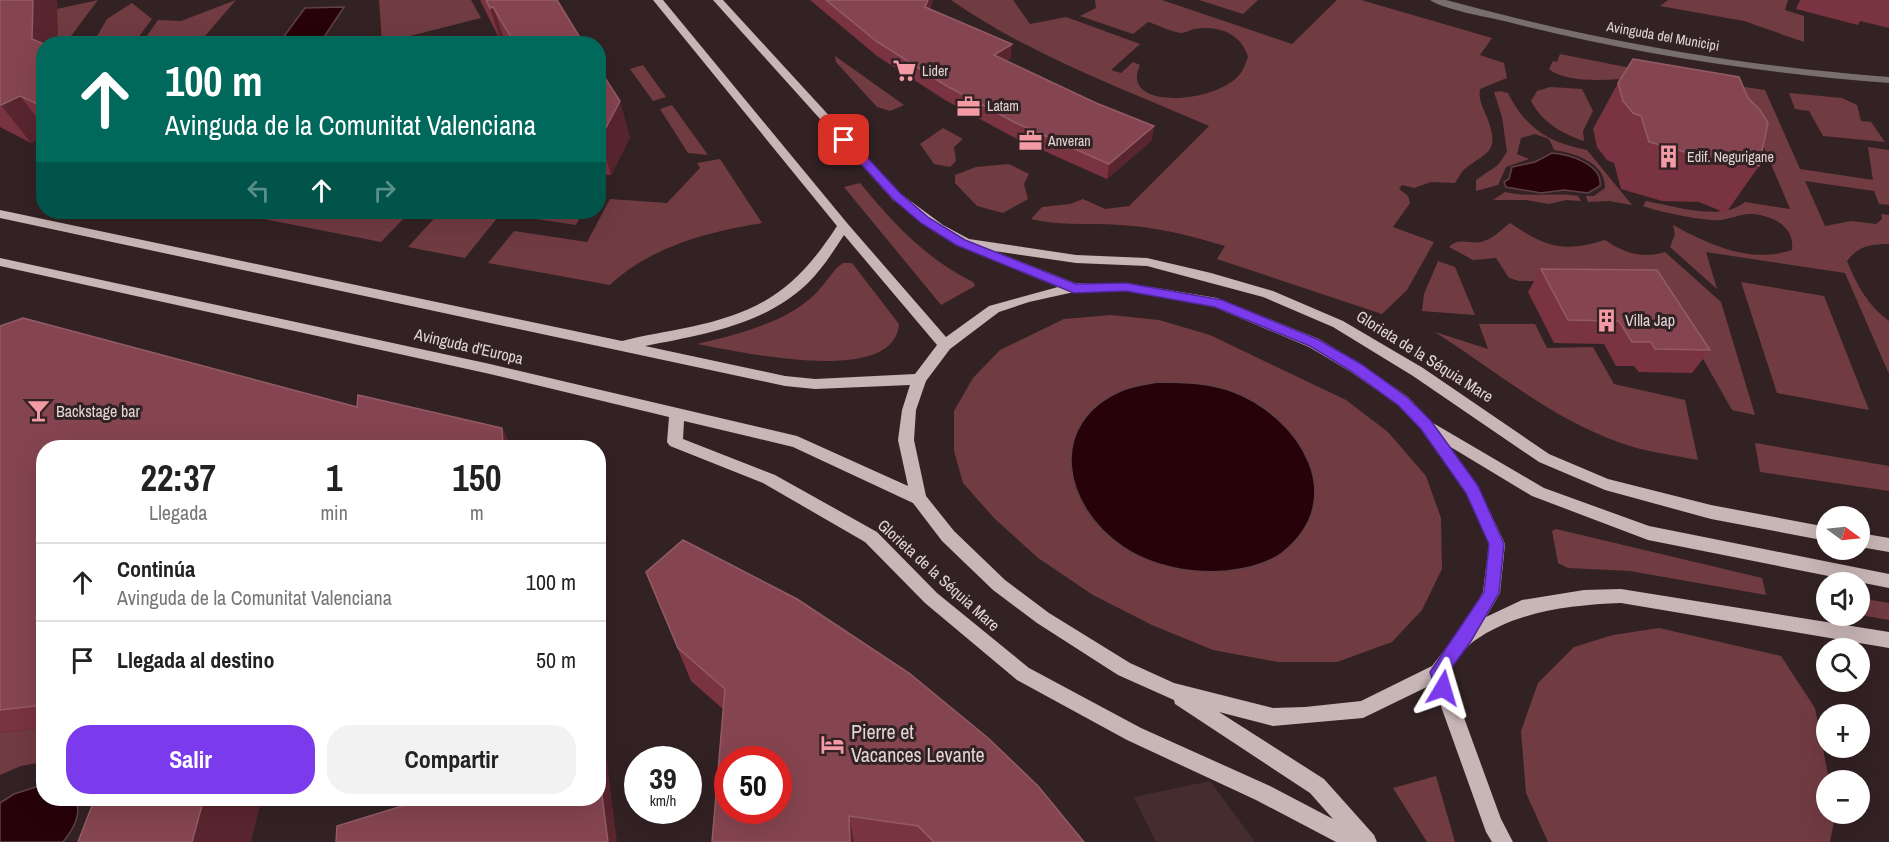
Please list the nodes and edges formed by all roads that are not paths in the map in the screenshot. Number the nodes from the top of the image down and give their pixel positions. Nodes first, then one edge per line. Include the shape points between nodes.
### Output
1 (658, 0) edge
2 (718, 0) edge
3 (1435, 0) edge
4 (1889, 80) edge
5 (0, 214) edge
6 (843, 226) junction
7 (961, 242) junction
8 (0, 262) edge
9 (1074, 288) junction
10 (945, 345) junction
11 (620, 346) junction
12 (919, 379) junction
13 (677, 413) junction
14 (1426, 425) junction
15 (919, 498) junction
16 (1816, 532) edge
17 (1870, 542) edge
18 (1889, 545) edge
19 (1889, 581) edge
20 (1466, 636) junction
21 (1889, 640) edge
22 (1438, 672) junction
23 (1172, 691) junction
24 (1358, 842) edge
25 (1367, 842) edge
26 (1503, 842) edge

1 - 6 main road
2 - 7 main road via 897,197 925,221
3 - 4 street, Avinguda del Municipi via 1542,29 1674,54 1804,73
5 - 11 main road, Avinguda d'Europa
6 - 10 main road
6 - 11 main road, Avinguda d'Europa via 798,285 770,303 740,319
7 - 9 main road
7 - 16 main road, Glorieta de la Séquia Mare via 1076,259 1147,262 1268,294 1338,324 1418,372 1544,459 1605,484 1711,512
8 - 13 main road, Avinguda d'Europa
9 - 10 main road, Glorieta de la Séquia Mare via 994,309
9 - 14 main road, Glorieta de la Séquia Mare via 1126,287 1163,292 1217,303 1267,322 1356,368 1403,401
10 - 12 main road, Glorieta de la Séquia Mare
11 - 12 main road, Avinguda d'Europa via 784,381
12 - 15 main road, Glorieta de la Séquia Mare via 909,410 906,440
13 - 15 main road, Avinguda d'Europa via 797,442
13 - 24 main road, Glorieta de la Séquia Mare via 675,442 770,479 872,537 931,598 1023,674 1134,734
14 - 19 main road via 1538,492 1648,533
14 - 20 main road, Glorieta de la Séquia Mare via 1472,490 1497,544 1491,593
15 - 23 main road, Glorieta de la Séquia Mare via 948,536 999,585 1124,669
17 - 18 main road
20 - 21 main road via 1522,608 1621,596
20 - 22 main road, Glorieta de la Séquia Mare
22 - 23 main road, Glorieta de la Séquia Mare via 1363,709 1305,716 1273,717
22 - 26 main road via 1493,825
23 - 25 main road via 1317,786

